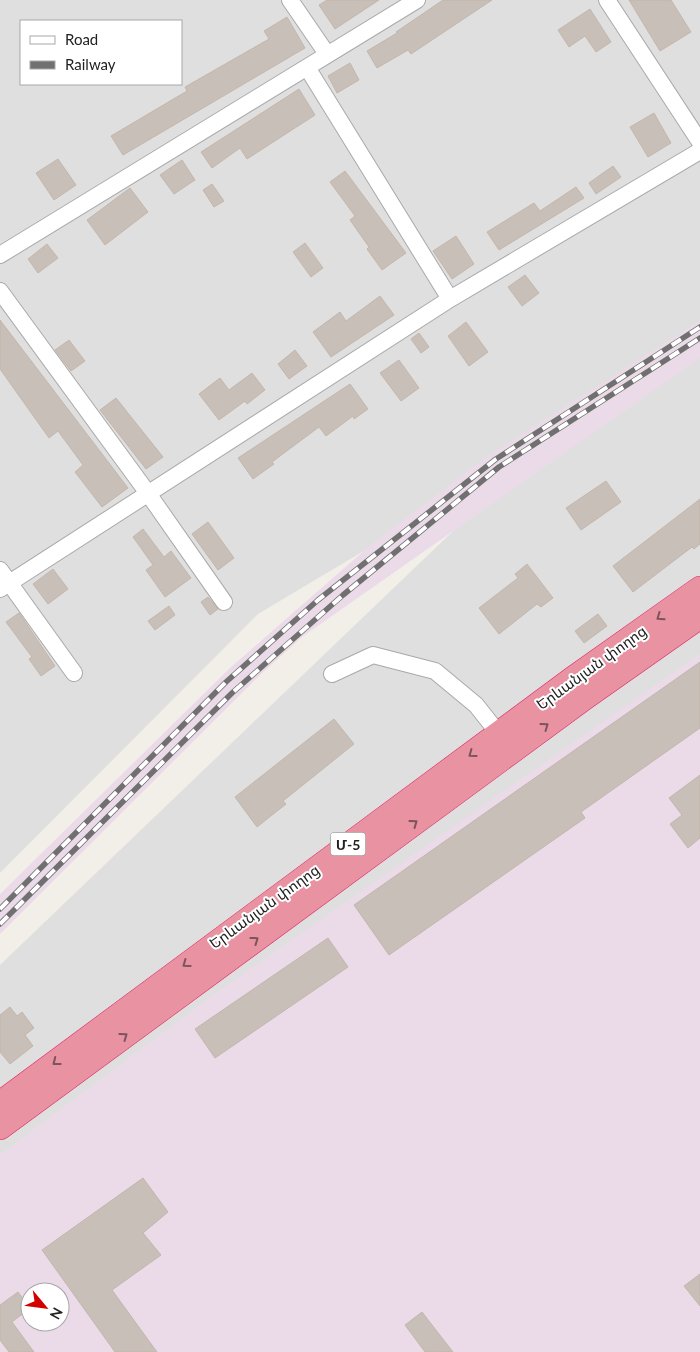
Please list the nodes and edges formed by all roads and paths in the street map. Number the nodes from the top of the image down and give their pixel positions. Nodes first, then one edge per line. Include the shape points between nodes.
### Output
1 (290, 0) edge
2 (417, 0) edge
3 (606, 0) edge
4 (327, 54) junction
5 (308, 69) junction
6 (700, 142) edge
7 (700, 151) edge
8 (0, 255) edge
9 (0, 292) edge
10 (450, 299) junction
11 (147, 492) junction
12 (3, 581) edge
13 (700, 589) edge
14 (224, 602) dead end
15 (700, 616) edge
16 (74, 673) dead end
17 (332, 674) dead end
18 (579, 688) junction
19 (499, 734) junction
20 (380, 834) junction
21 (0, 1104) edge
22 (0, 1127) edge

1 - 4 street
2 - 4 street
3 - 6 street
4 - 5 street
5 - 8 street
5 - 10 street
7 - 10 street
9 - 11 street
10 - 11 street
11 - 12 street
11 - 14 street
12 - 16 street
13 -> 18 highway, Երևանյան փողոց / Մ-5
15 - 18 highway, Երևանյան փողոց / Մ-5
17 - 19 street via 373,656 435,670 476,705
18 - 19 highway, Երևանյան փողոց / Մ-5
20 -> 18 highway, Երևանյան փողոց / Մ-5
19 -> 20 highway, Երևանյան փողոց / Մ-5
20 -> 21 highway, Երևանյան փողոց / Մ-5
22 -> 20 highway, Երևանյան փողոց / Մ-5

